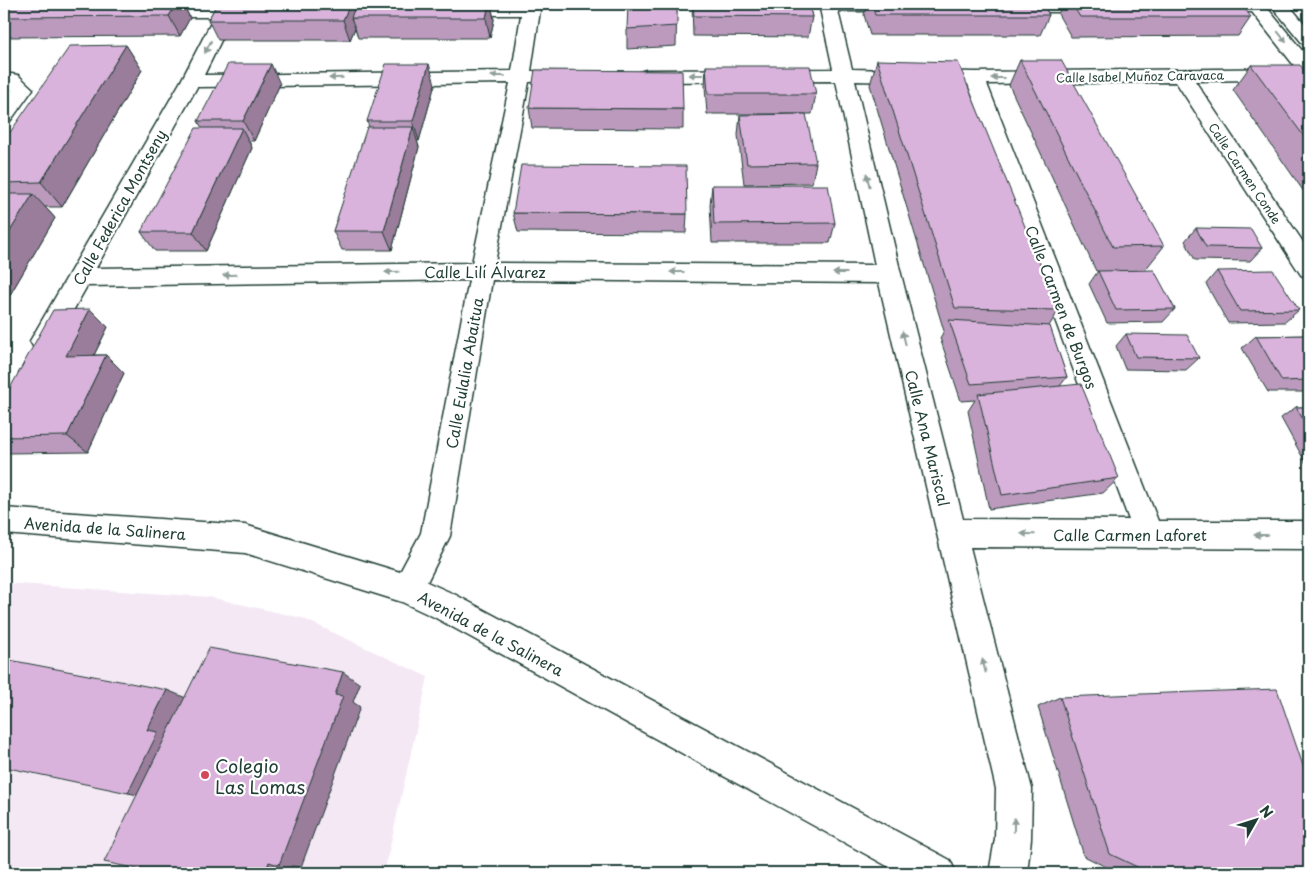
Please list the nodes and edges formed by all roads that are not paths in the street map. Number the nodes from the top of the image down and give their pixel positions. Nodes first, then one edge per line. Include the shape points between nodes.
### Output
1 (1279, 4) edge
2 (829, 5) edge
3 (1256, 5) edge
4 (917, 6) edge
5 (531, 7) edge
6 (987, 7) edge
7 (1117, 7) edge
8 (1187, 7) edge
9 (232, 8) edge
10 (435, 10) edge
11 (133, 12) edge
12 (1309, 40) edge
13 (1309, 72) edge
14 (844, 75) junction
15 (521, 76) junction
16 (590, 76) edge
17 (629, 76) edge
18 (1182, 76) junction
19 (975, 78) junction
20 (4, 79) edge
21 (191, 80) junction
22 (4, 116) edge
23 (1309, 269) edge
24 (482, 271) junction
25 (889, 274) junction
26 (80, 277) junction
27 (32, 359) edge
28 (4, 521) edge
29 (951, 533) junction
30 (1149, 535) junction
31 (1309, 535) edge
32 (407, 589) junction
33 (933, 872) edge
34 (1008, 873) edge

1 - 12 street
2 - 4 street
2 - 14 street, Calle Ana Mariscal
3 - 8 street
3 -> 13 street
5 - 10 street
5 - 15 street, Calle Eulalia Abaitua
6 - 7 street
9 - 11 street
9 -> 21 street, Calle Federica Montseny
13 - 18 street, Calle Isabel Muñoz Caravaca
14 -> 17 street, Calle Isabel Muñoz Caravaca
14 - 19 street, Calle Isabel Muñoz Caravaca
25 -> 14 street, Calle Ana Mariscal
15 - 16 street
15 -> 21 street
15 - 24 street, Calle Eulalia Abaitua
18 -> 19 street, Calle Isabel Muñoz Caravaca
18 - 23 street, Calle Carmen Conde
19 - 30 street, Calle Carmen de Burgos
20 - 22 street via 11,79 23,89
21 - 26 street, Calle Federica Montseny
25 -> 24 street, Calle Lilí Álvarez
24 -> 26 street, Calle Lilí Álvarez
24 - 32 street, Calle Eulalia Abaitua via 435,536
29 -> 25 street, Calle Ana Mariscal
26 - 27 street, Calle Federica Montseny
28 - 32 street, Avenida de la Salinera via 245,539
30 -> 29 street, Calle Carmen Laforet
34 -> 29 street, Calle Ana Mariscal via 1013,839 1014,789
31 -> 30 street, Calle Carmen Laforet
32 - 33 street, Avenida de la Salinera via 445,606

